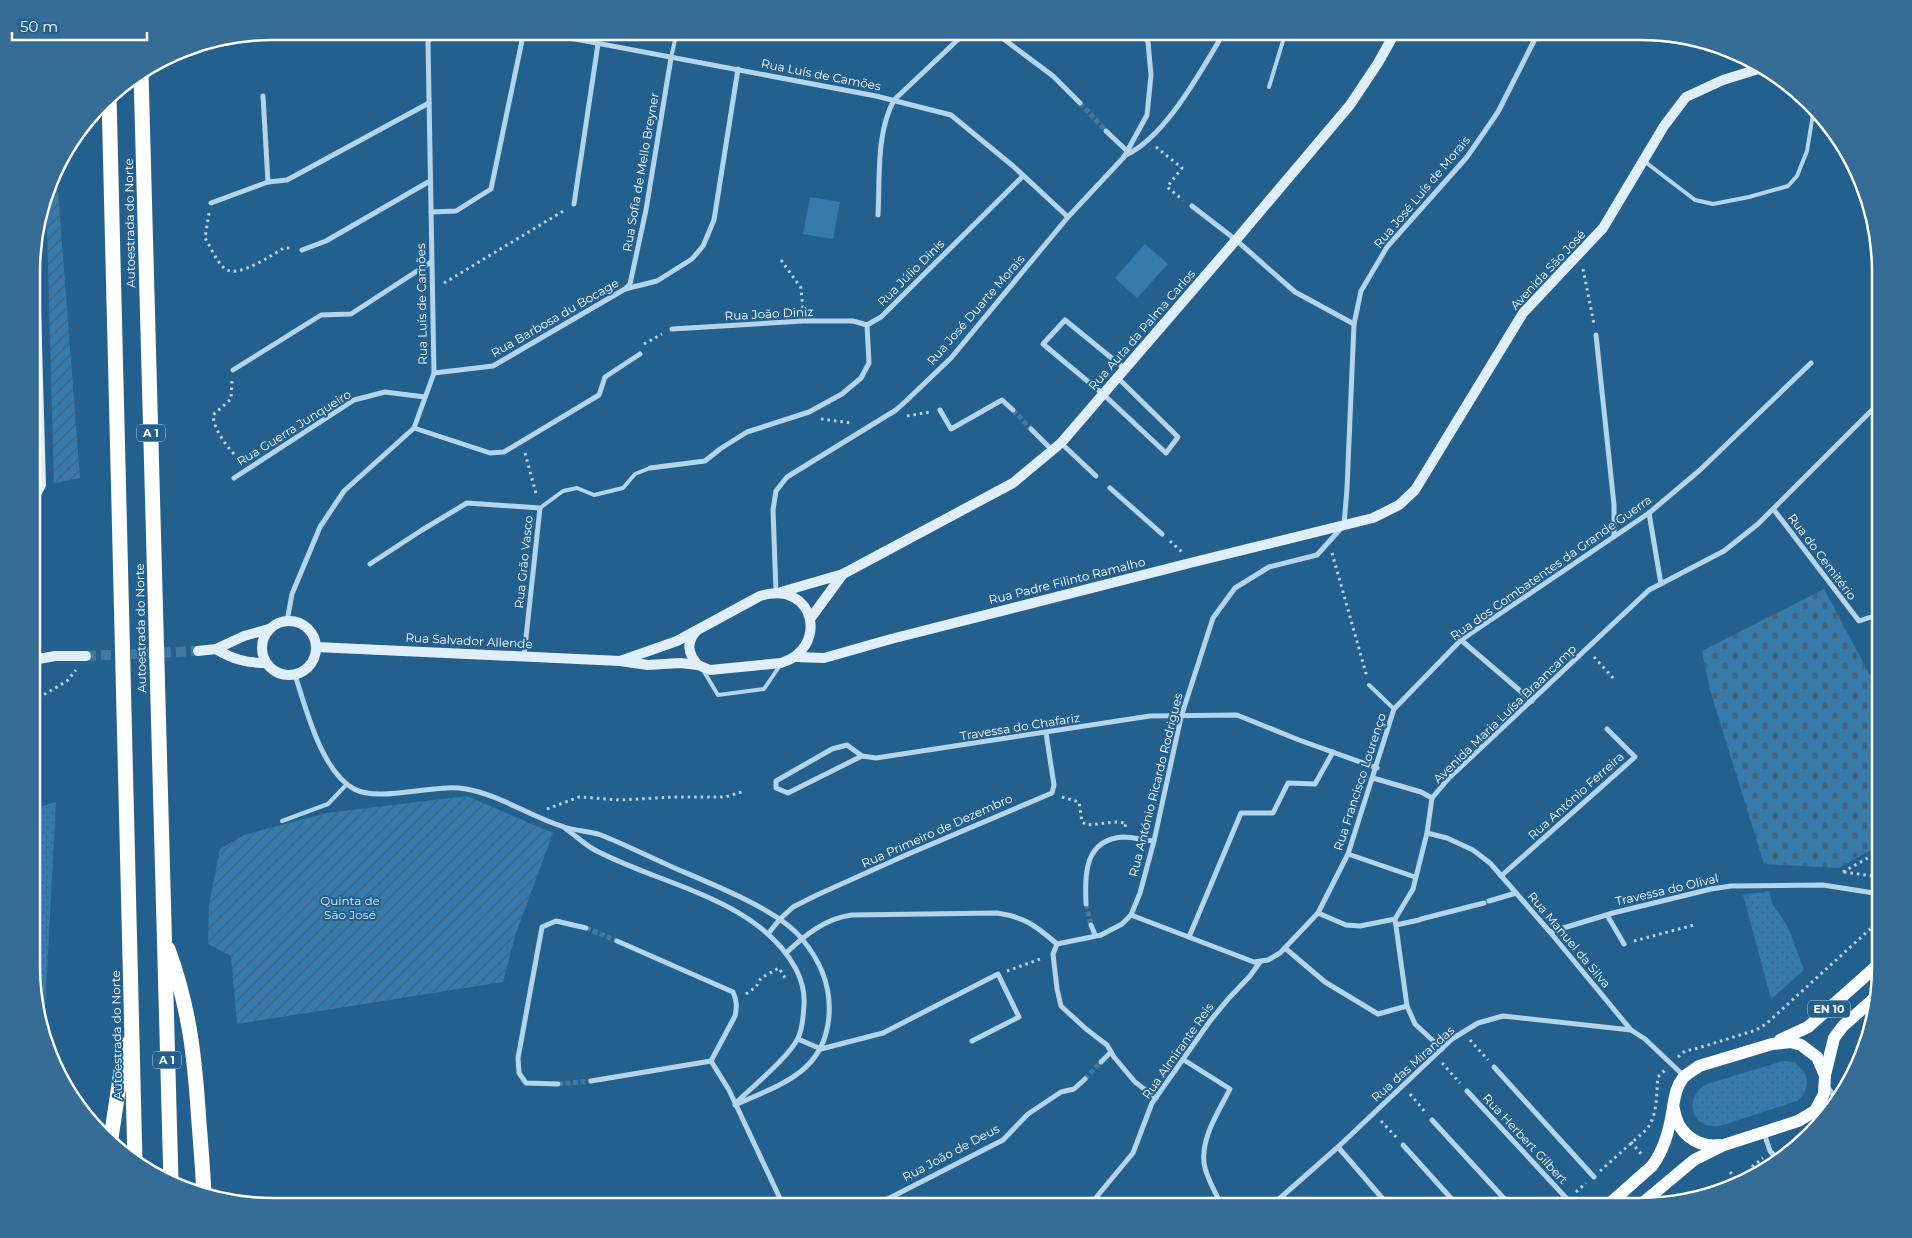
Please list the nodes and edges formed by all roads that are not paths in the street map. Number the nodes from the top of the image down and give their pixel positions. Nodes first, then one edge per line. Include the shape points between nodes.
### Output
1 (429, 40) edge
2 (522, 40) edge
3 (578, 40) edge
4 (675, 40) edge
5 (957, 40) edge
6 (1005, 40) edge
7 (1147, 40) edge
8 (1220, 40) edge
9 (1283, 40) edge
10 (1391, 40) edge
11 (1534, 40) edge
12 (598, 44) junction
13 (671, 58) junction
14 (738, 69) junction
15 (1754, 70) edge
16 (141, 80) edge
17 (1269, 87) dead end
18 (263, 96) dead end
19 (894, 100) junction
20 (1080, 103) tunnel mouth
21 (429, 104) junction
22 (109, 107) edge
23 (1813, 117) edge
24 (1106, 131) tunnel mouth
25 (1125, 154) junction
26 (1644, 161) junction
27 (1023, 176) junction
28 (430, 181) junction
29 (268, 182) junction
30 (211, 203) road end
31 (574, 204) road end
32 (1192, 206) road end
33 (431, 212) junction
34 (878, 215) dead end
35 (1068, 216) junction
36 (1236, 240) junction
37 (302, 250) road end
38 (431, 262) junction
39 (626, 289) junction
40 (1354, 324) junction
41 (867, 325) junction
42 (672, 329) road end
43 (1596, 335) road end
44 (640, 354) road end
45 (1811, 363) dead end
46 (1125, 369) junction
47 (233, 370) road end
48 (434, 373) junction
49 (1117, 378) junction
50 (1103, 394) junction
51 (426, 397) junction
52 (940, 410) road end
53 (1013, 410) tunnel mouth
54 (1872, 410) edge
55 (414, 428) junction
56 (1032, 429) tunnel mouth
57 (1061, 442) junction
58 (1052, 450) junction
59 (650, 468) joint
60 (1096, 476) dead end
61 (234, 478) dead end
62 (1110, 488) dead end
63 (540, 508) junction
64 (1774, 510) junction
65 (1649, 513) junction
66 (1344, 525) junction
67 (1162, 534) road end
68 (1614, 536) junction
69 (370, 564) dead end
70 (843, 574) junction
71 (1661, 584) junction
72 (778, 592) junction
73 (1872, 617) edge
74 (810, 619) junction
75 (287, 620) junction
76 (268, 629) junction
77 (697, 630) junction
78 (1460, 640) junction
79 (316, 647) junction
80 (216, 649) junction
81 (198, 651) tunnel mouth
82 (86, 656) tunnel mouth
83 (524, 656) junction
84 (796, 657) junction
85 (40, 659) edge
86 (620, 661) junction
87 (266, 663) junction
88 (781, 663) junction
89 (700, 667) junction
90 (295, 675) junction
91 (1369, 685) road end
92 (1532, 701) junction
93 (1394, 710) junction
94 (1181, 717) junction
95 (1607, 729) dead end
96 (1046, 733) junction
97 (1333, 752) junction
98 (862, 756) junction
99 (1376, 768) junction
100 (1373, 778) junction
101 (347, 784) junction
102 (1432, 798) junction
103 (282, 821) dead end
104 (563, 827) junction
105 (1427, 833) junction
106 (1154, 841) junction
107 (1348, 854) junction
108 (1502, 876) junction
109 (1415, 877) junction
110 (1516, 893) junction
111 (1872, 893) edge
112 (1086, 904) tunnel mouth
113 (1318, 913) junction
114 (1131, 915) junction
115 (1607, 915) junction
116 (1395, 918) junction
117 (780, 919) junction
118 (1091, 925) tunnel mouth
119 (1396, 925) junction
120 (586, 928) tunnel mouth
121 (1550, 932) junction
122 (768, 934) junction
123 (1095, 935) junction
124 (802, 937) junction
125 (1189, 937) junction
126 (164, 938) junction
127 (617, 941) tunnel mouth
128 (1057, 944) junction
129 (1624, 944) road end
130 (1285, 948) junction
131 (786, 953) junction
132 (1260, 962) junction
133 (1872, 970) edge
134 (131, 1001) junction
135 (1869, 1003) edge
136 (1407, 1006) junction
137 (1630, 1030) junction
138 (798, 1039) junction
139 (972, 1041) dead end
140 (1772, 1044) junction
141 (821, 1049) junction
142 (1442, 1049) junction
143 (1111, 1052) junction
144 (1184, 1060) junction
145 (711, 1061) junction
146 (1101, 1062) tunnel mouth
147 (1494, 1067) road end
148 (1684, 1077) junction
149 (1085, 1079) tunnel mouth
150 (1826, 1080) junction
151 (591, 1081) tunnel mouth
152 (558, 1084) tunnel mouth
153 (1467, 1091) road end
154 (1834, 1094) edge
155 (1156, 1098) junction
156 (735, 1104) junction
157 (1673, 1107) junction
158 (1817, 1116) edge
159 (1807, 1117) junction
160 (1432, 1120) road end
161 (1763, 1132) junction
162 (112, 1134) edge
163 (1403, 1145) road end
164 (1724, 1145) junction
165 (1338, 1147) junction
166 (135, 1153) edge
167 (1774, 1155) edge
168 (171, 1175) edge
169 (1594, 1176) dead end
170 (203, 1188) edge
171 (780, 1198) edge
172 (888, 1198) edge
173 (1096, 1198) edge
174 (1218, 1198) edge
175 (1280, 1198) edge
176 (1382, 1198) edge
177 (1451, 1198) edge
178 (1504, 1198) edge
179 (1566, 1198) edge
180 (1616, 1198) edge
181 (1649, 1198) edge

1 - 21 street, Rua Luís de Camões
2 - 33 street via 491,189 456,211
3 - 12 street, Rua Luís de Camões
4 - 13 lane
5 - 19 street
6 - 20 street via 1053,76
7 - 25 street, Rua José Duarte Morais via 1151,75 1147,116
8 - 25 street via 1188,94 1148,140 1133,153
9 - 17 lane
10 - 36 street, Rua Auta da Palma Carlos via 1350,104
11 - 40 street, Rua José Luís de Morais via 1498,112 1467,157 1387,247 1361,291
12 - 13 street, Rua Luís de Camões
12 - 31 street
13 - 14 street, Rua Luís de Camões
13 - 39 street, Rua Sofia de Mello Breyner via 646,210 630,284
14 - 19 street, Rua Luís de Camões
14 - 39 street, Rua Barbosa du Bocage via 714,220 703,246 692,259 657,281
15 - 26 street, Avenida São José via 1686,97
16 - 126 highway, Autoestrada do Norte / A 1
18 - 29 street
19 - 27 street, Rua Luís de Camões via 951,115
19 - 34 street via 888,111 881,151
21 - 28 street, Rua Luís de Camões
21 - 29 street via 287,180
22 - 134 highway, Autoestrada do Norte
23 - 26 lane via 1807,151 1797,176 1788,186 1713,204 1695,200
24 - 25 street
25 - 35 street, Rua José Duarte Morais
26 - 66 street, Avenida São José via 1603,228 1523,313 1415,490 1399,505 1382,514
27 - 35 street, Rua Luís de Camões
27 - 41 street, Rua Júlio Dinis via 881,317
28 - 33 street, Rua Luís de Camões
28 - 37 street via 326,241
29 - 30 street
32 - 36 street
33 - 38 street, Rua Luís de Camões
35 - 72 street, Rua José Duarte Morais via 951,358 896,410 787,477 776,491 772,510
36 - 40 street via 1295,292
36 - 46 street, Rua Auta da Palma Carlos
38 - 47 street via 351,314 321,315
38 - 48 street, Rua Luís de Camões
39 - 48 street, Rua Barbosa du Bocage via 494,366
40 - 66 street, Rua José Luís de Morais
41 - 42 street, Rua João Diniz via 853,321 803,321
41 - 59 street via 869,363 861,378 842,394 805,413 747,432 705,461
43 - 68 street via 1614,504
44 - 55 street via 606,376 599,395 504,452 490,453
45 - 65 street, Rua dos Combatentes da Grande Guerra via 1700,470
46 - 49 street, Rua Auta da Palma Carlos
46 - 50 street via 1065,320 1043,344
48 - 51 street, Rua Luís de Camões
49 - 50 street, Rua Auta da Palma Carlos
49 - 50 street via 1178,437 1166,453
50 - 57 street, Rua Auta da Palma Carlos
51 - 55 street, Rua Luís de Camões
51 - 61 street, Rua Guerra Junqueiro via 385,392 354,400
52 - 53 street via 951,429 1002,400
54 - 64 street, Avenida Maria Luísa Braancamp
55 - 75 street, Rua Luís de Camões via 344,491 320,527 292,594
56 - 58 street
57 - 58 street, Rua Auta da Palma Carlos
57 - 60 street
58 - 70 street, Rua Auta da Palma Carlos via 1013,483
59 - 63 lane via 635,474 623,488 594,496 577,488 564,490
62 - 67 street
63 - 69 street, Rua Grão Vasco via 467,503
63 - 83 street, Rua Grão Vasco
64 - 71 street, Avenida Maria Luísa Braancamp via 1724,551
64 - 73 street, Rua do Cemitério via 1859,622
65 - 68 street, Rua dos Combatentes da Grande Guerra
65 - 71 street
66 - 84 street, Rua Padre Filinto Ramalho via 824,658
66 - 94 street, Rua António Ricardo Rodrigues via 1316,555 1269,567 1235,588 1213,618
68 - 78 street, Rua dos Combatentes da Grande Guerra
70 - 72 street, Rua Auta da Palma Carlos
70 - 74 street, Rua Auta da Palma Carlos
71 - 92 street, Avenida Maria Luísa Braancamp via 1649,590
72 - 74 street via 791,595 802,604
72 - 77 street, Rua Auta da Palma Carlos via 760,596
74 - 84 street via 810,635
75 - 76 street
75 - 79 street via 304,625 315,638
76 - 80 street
76 - 87 street via 262,642 262,656
77 - 86 street, Rua Auta da Palma Carlos via 660,648
77 - 89 street via 689,647
78 - 92 street
78 - 93 street, Rua dos Combatentes da Grande Guerra
79 - 83 street, Rua Salvador Allende
79 - 90 street via 313,661
80 - 81 street
80 - 87 street via 232,659
82 - 85 street
83 - 86 street, Rua Salvador Allende
84 - 88 street, Rua Salvador Allende
86 - 89 street, Rua Salvador Allende
87 - 90 street via 278,674
88 - 89 street, Rua Salvador Allende via 710,670
88 - 89 lane via 764,689 718,695
90 - 101 street via 324,754
91 - 93 lane
92 - 102 street, Avenida Maria Luísa Braancamp via 1449,778
93 - 99 street, Rua Francisco Lourenço
94 - 96 street, Travessa do Chafariz via 1150,716
94 - 97 street, Travessa do Chafariz via 1237,716
94 - 106 street, Rua António Ricardo Rodrigues
95 - 108 street, Rua António Ferreira via 1635,757
96 - 98 street, Travessa do Chafariz via 876,758
96 - 117 street, Rua Primeiro de Dezembro via 1054,785 1052,793 817,895 793,907
97 - 99 street, Travessa do Chafariz
97 - 125 street via 1315,784 1288,783 1273,813 1241,813
98 - 98 street, Travessa do Chafariz via 847,745 832,749 776,781 776,788 788,794
99 - 100 street, Rua Francisco Lourenço
100 - 102 street
100 - 107 street, Rua Francisco Lourenço
101 - 103 lane via 328,804
101 - 104 street via 365,793 376,794 466,788
102 - 105 street, Avenida Maria Luísa Braancamp
104 - 117 street via 600,835 729,892
104 - 122 street via 593,849 719,903
105 - 108 street, Rua Manuel da Silva via 1473,850
105 - 109 street, Avenida Maria Luísa Braancamp
106 - 112 street via 1123,837 1102,842 1094,849 1085,876
106 - 114 street, Rua António Ricardo Rodrigues
107 - 109 street
107 - 113 street, Rua Francisco Lourenço
108 - 110 street, Rua Manuel da Silva
109 - 116 street, Avenida Maria Luísa Braancamp via 1413,888
110 - 119 street
110 - 121 street, Rua Manuel da Silva
111 - 115 street, Travessa do Olival via 1823,885 1731,886
113 - 116 street via 1346,925 1360,926
113 - 130 street, Rua Francisco Lourenço
114 - 123 street via 1122,924
114 - 125 street
115 - 121 street, Travessa do Olival
115 - 129 street
116 - 119 street
117 - 122 street, Rua Primeiro de Dezembro
117 - 124 street
118 - 123 street
119 - 136 street
120 - 152 street via 556,921 542,927 518,1058 520,1073 526,1083
121 - 137 street, Rua Manuel da Silva
122 - 131 street
123 - 128 street
124 - 128 street via 847,915 997,912 1032,923
124 - 131 street
124 - 141 street via 829,989 830,1013
125 - 132 street
126 - 168 highway, Autoestrada do Norte / A 1
126 - 170 highway via 188,1016 196,1066
127 - 145 street via 733,992 735,1016
128 - 143 street via 1054,954 1056,989 1061,1006
130 - 132 street, Rua Francisco Lourenço
130 - 136 street via 1325,982 1378,1014
131 - 138 street via 802,981 805,997
132 - 144 street, Rua Almirante Reis via 1210,1021
133 - 140 main road, EN 10 via 1808,1027
134 - 162 highway
134 - 166 highway, Autoestrada do Norte
135 - 150 main road, EN 10 via 1834,1038
136 - 142 street via 1415,1024
137 - 142 street, Rua das Mirandas via 1504,1016 1478,1023
137 - 148 street, Rua Manuel da Silva via 1645,1039
138 - 141 street
138 - 156 street
139 - 141 street via 1019,1016 998,974 883,1033
140 - 148 main road, EN 10 via 1700,1066
140 - 150 main road, EN 10 via 1801,1045 1817,1057
141 - 156 street via 800,1073
142 - 165 street, Rua das Mirandas
143 - 146 street
143 - 155 street via 1135,1082
144 - 155 street, Rua Almirante Reis
144 - 174 street via 1230,1089 1206,1138 1204,1150 1206,1173
145 - 151 street
145 - 156 street
147 - 169 street, Rua Herbert Gilbert
148 - 157 main road
149 - 172 street, Rua João de Deus via 1074,1089 1061,1092 1028,1114 1003,1140
150 - 154 street
150 - 159 main road, EN 10 via 1821,1103
153 - 179 street, Rua Herbert Gilbert
155 - 173 street, Rua Almirante Reis via 1133,1153
156 - 171 street
157 - 164 main road via 1675,1117 1686,1134 1704,1145
157 - 180 main road via 1658,1159
158 - 159 street
159 - 161 main road
160 - 178 street
161 - 164 main road
161 - 167 street
163 - 177 street
164 - 181 main road via 1694,1160
165 - 175 street, Rua das Mirandas
165 - 176 street

